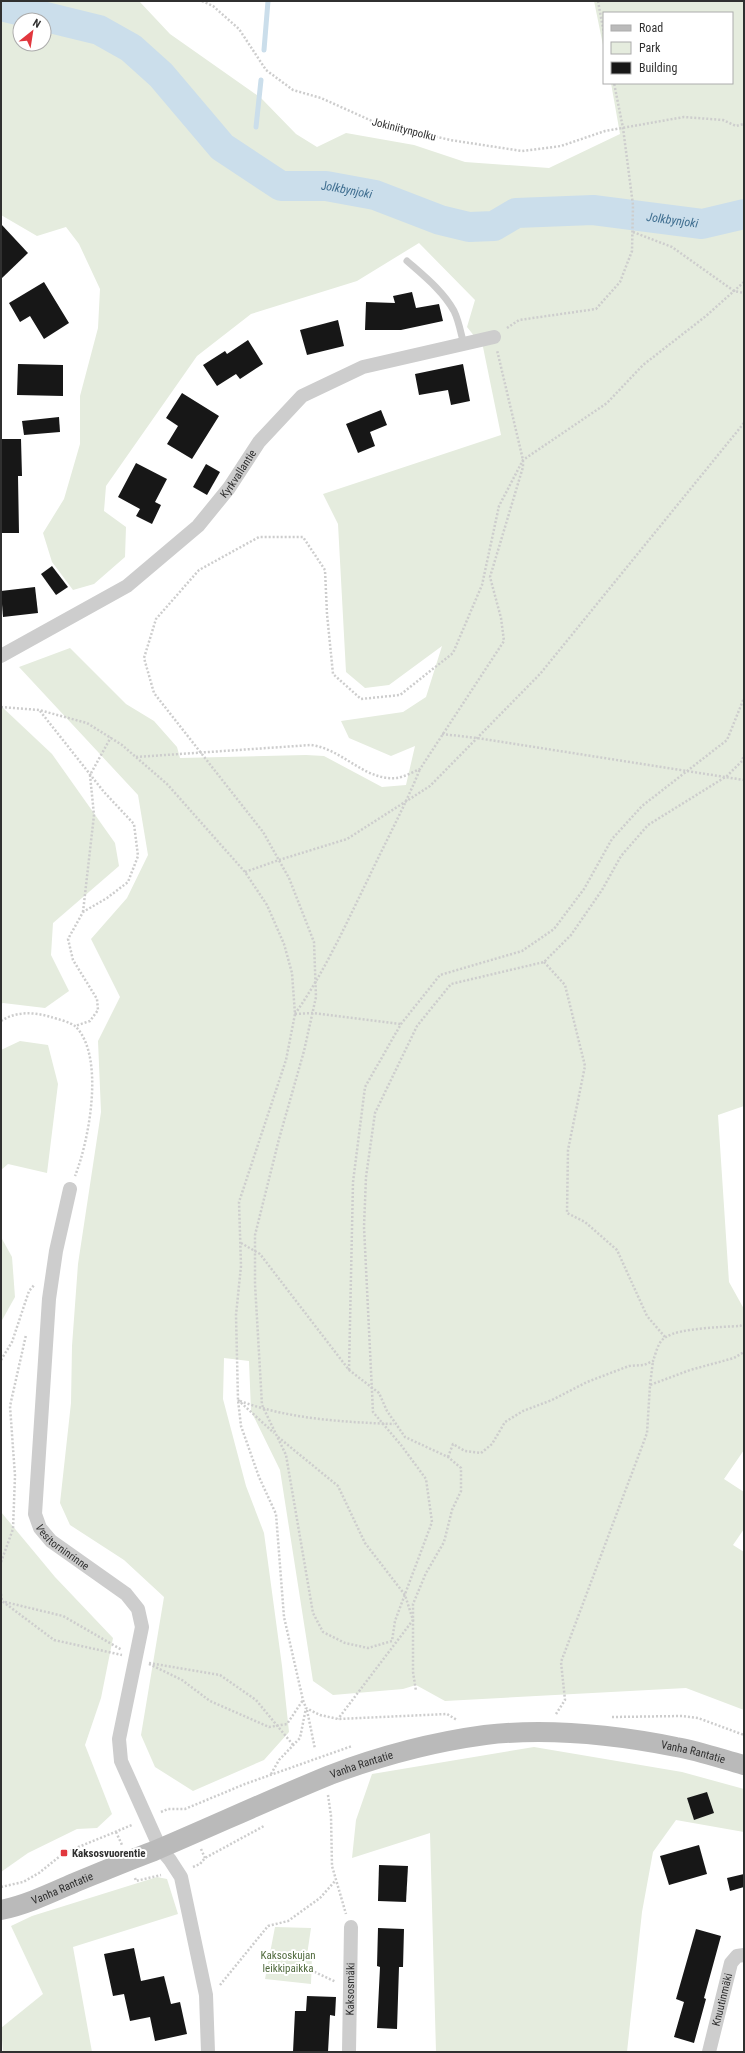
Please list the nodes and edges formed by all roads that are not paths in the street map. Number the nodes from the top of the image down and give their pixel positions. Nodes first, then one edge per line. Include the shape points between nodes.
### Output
1 (407, 261) dead end
2 (494, 337) road end
3 (464, 345) junction
4 (1, 656) edge
5 (70, 1189) road end
6 (744, 1765) edge
7 (160, 1848) junction
8 (1, 1910) edge
9 (351, 1927) road end
10 (744, 1955) edge
11 (208, 2052) edge
12 (349, 2052) edge
13 (709, 2052) edge

1 - 3 lane via 448,300 455,313
2 - 3 street, Kyrkvallantie
3 - 4 street, Kyrkvallantie via 363,366 302,396 266,433 229,488 198,526 127,586
5 - 7 street, Vesitorninrinne via 56,1251 52,1286 35,1514 40,1528 51,1541 126,1594 138,1608 142,1627 141,1660 119,1739 121,1761
6 - 7 main road, Vanha Rantatie via 678,1747 629,1739 578,1734 487,1735 397,1753 332,1775
7 - 8 main road, Vanha Rantatie
7 - 11 street via 181,1877 206,1995
9 - 12 street, Kaksosmäki
10 - 13 street, Knuutinmäki via 737,1956 732,1963

